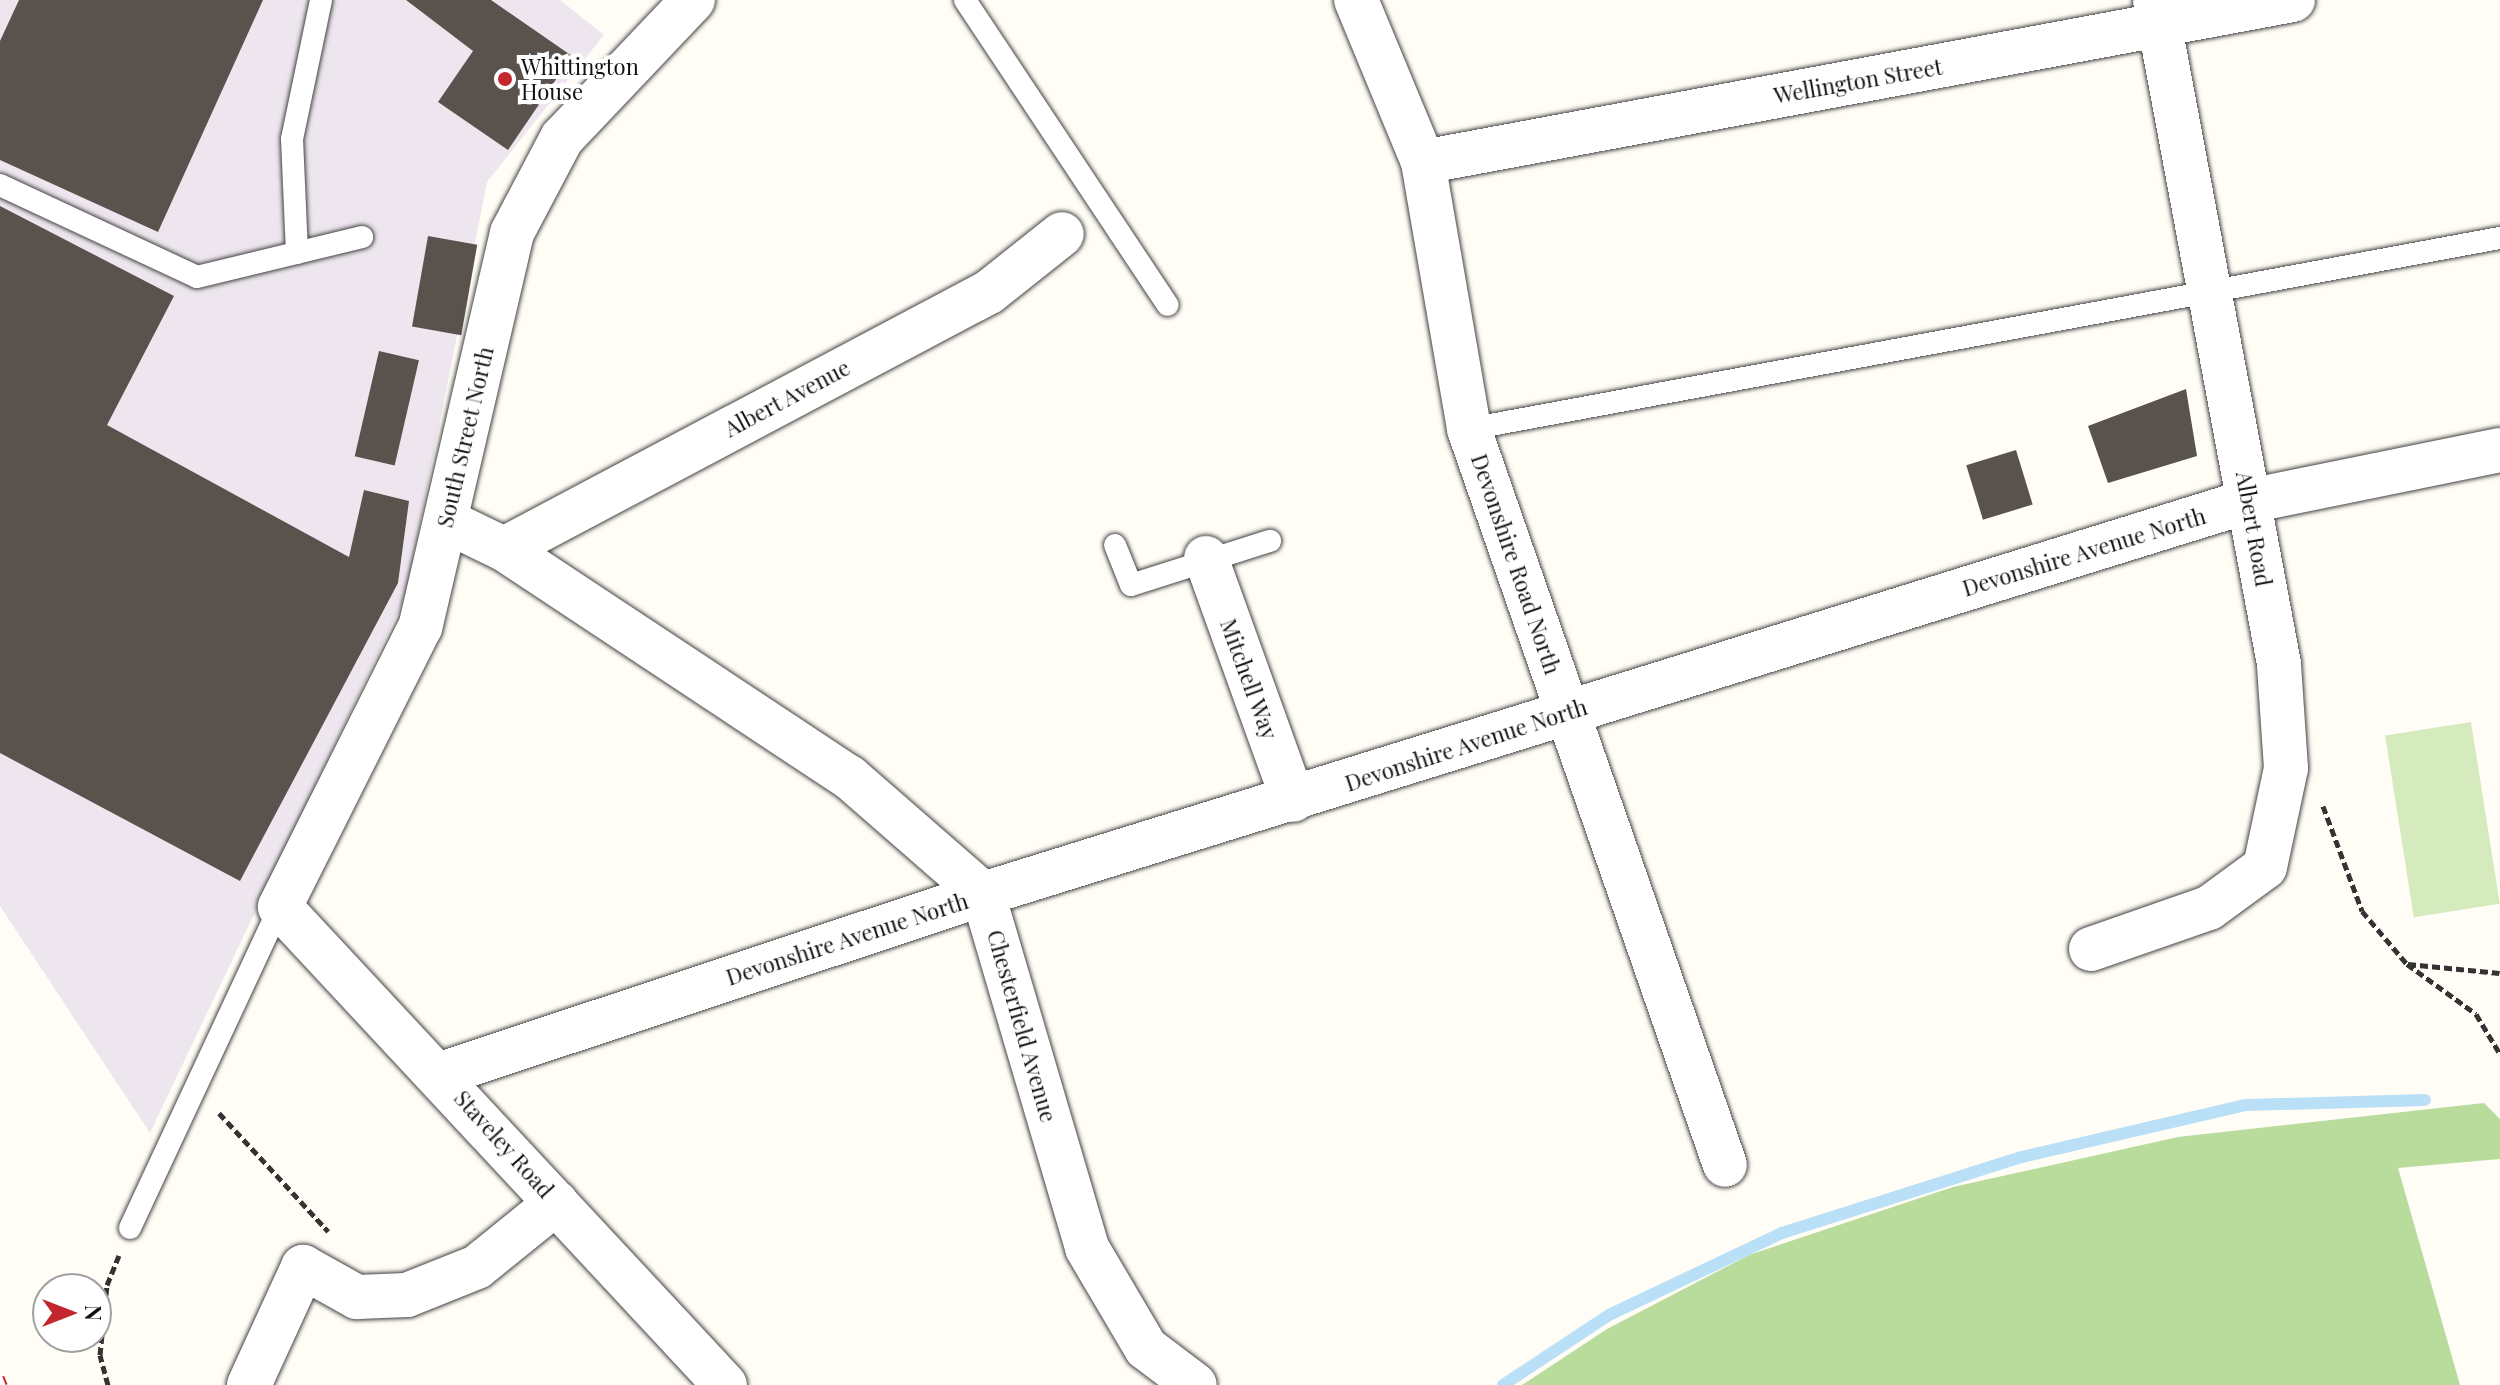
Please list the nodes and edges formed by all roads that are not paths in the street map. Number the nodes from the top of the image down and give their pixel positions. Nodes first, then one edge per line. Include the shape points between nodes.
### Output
1 (321, 0) edge
2 (693, 0) edge
3 (965, 0) edge
4 (1356, 0) edge
5 (2293, 0) edge
6 (2158, 13) edge
7 (1423, 162) junction
8 (0, 185) edge
9 (1062, 234) dead end
10 (362, 237) dead end
11 (2500, 238) edge
12 (297, 253) junction
13 (2211, 292) junction
14 (1168, 305) dead end
15 (1469, 429) junction
16 (2500, 450) edge
17 (2249, 501) junction
18 (446, 521) junction
19 (1270, 541) dead end
20 (1115, 545) dead end
21 (504, 549) junction
22 (1206, 558) junction
23 (1568, 712) junction
24 (1293, 800) junction
25 (983, 894) junction
26 (280, 907) junction
27 (2091, 949) dead end
28 (441, 1074) junction
29 (1725, 1165) dead end
30 (556, 1203) junction
31 (130, 1228) road end
32 (249, 1385) edge
33 (725, 1385) edge
34 (1195, 1385) edge

1 - 12 lane via 292,139
2 - 18 street, South Street North via 562,138 512,233
3 - 14 lane
4 - 7 street, Devonshire Road North
5 - 6 street, Wellington Street
6 - 7 street, Wellington Street
6 - 13 street, Albert Road
7 - 15 street, Devonshire Road North
8 - 12 lane via 197,277
9 - 21 street, Albert Avenue via 989,292
10 - 12 lane
11 - 13 lane
13 - 15 lane
13 - 17 street, Albert Road
15 - 23 street, Devonshire Road North
16 - 17 street, Devonshire Avenue North
17 - 23 street, Devonshire Avenue North
17 - 27 street, Albert Road via 2279,664 2286,768 2265,867 2209,908
18 - 21 street
18 - 26 street, South Street North via 420,627
19 - 22 lane
20 - 22 lane via 1131,585
21 - 25 street via 849,777
22 - 24 street, Mitchell Way
23 - 24 street, Devonshire Avenue North
23 - 29 street, Devonshire Road North
24 - 25 street, Devonshire Avenue North
25 - 28 street, Devonshire Avenue North
25 - 34 street, Chesterfield Avenue via 1087,1248 1146,1348
26 - 28 street, Staveley Road
26 - 31 lane
28 - 30 street, Staveley Road
30 - 32 street via 477,1267 407,1295 357,1297 303,1267
30 - 33 street, Staveley Road

